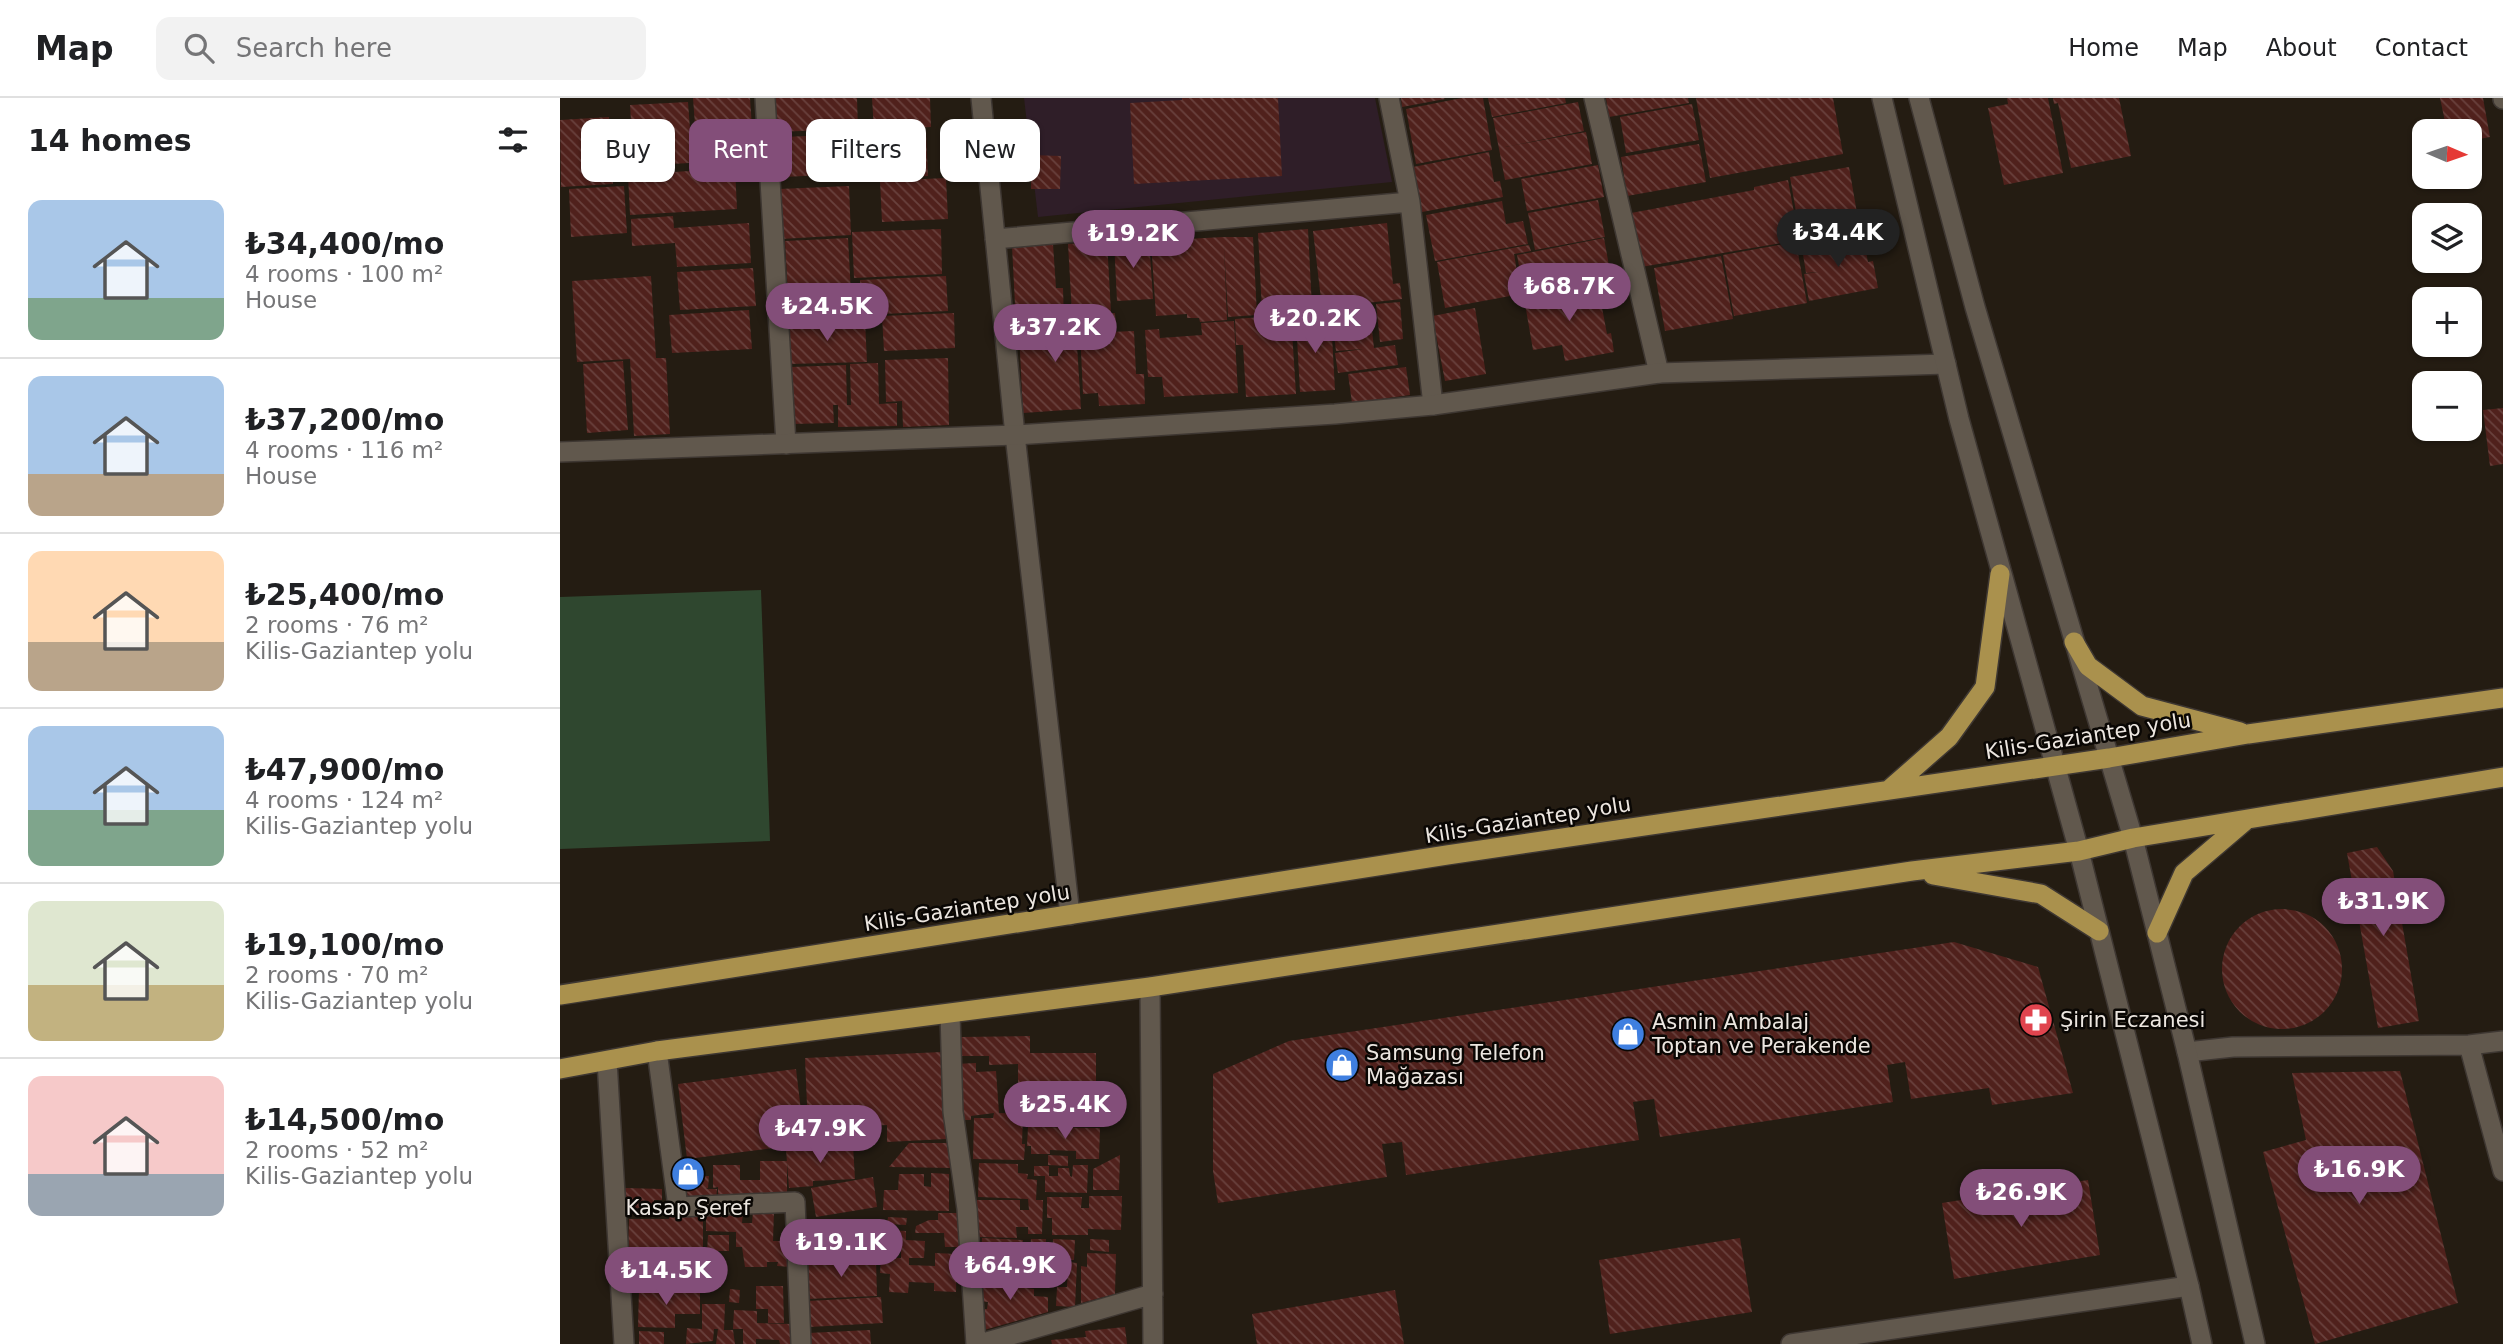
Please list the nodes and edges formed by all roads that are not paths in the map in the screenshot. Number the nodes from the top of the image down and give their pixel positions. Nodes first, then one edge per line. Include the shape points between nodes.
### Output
1 (765, 98) edge
2 (981, 98) edge
3 (1389, 98) edge
4 (1594, 98) edge
5 (1882, 98) edge
6 (1919, 98) edge
7 (1410, 202) junction
8 (995, 239) junction
9 (1946, 364) junction
10 (1659, 373) junction
11 (1433, 405) junction
12 (1015, 435) junction
13 (786, 444) junction
14 (560, 452) edge
15 (2000, 573) junction
16 (2074, 642) junction
17 (2503, 698) edge
18 (2248, 734) junction
19 (2109, 758) junction
20 (2054, 765) junction
21 (2503, 777) edge
22 (1890, 790) junction
23 (2247, 820) junction
24 (2133, 838) junction
25 (2079, 850) junction
26 (1912, 871) junction
27 (1070, 915) junction
28 (2099, 931) junction
29 (2157, 933) junction
30 (1150, 988) junction
31 (560, 995) edge
32 (950, 1014) junction
33 (2503, 1041) edge
34 (2469, 1045) junction
35 (657, 1051) junction
36 (2187, 1052) junction
37 (607, 1061) junction
38 (560, 1069) edge
39 (2503, 1171) edge
40 (2189, 1286) junction
41 (1153, 1294) junction
42 (624, 1344) edge
43 (800, 1344) edge
44 (978, 1344) edge
45 (1153, 1344) edge
46 (1791, 1344) edge
47 (2202, 1344) edge
48 (2255, 1344) edge

1 - 13 street
2 - 8 street
3 - 7 street
4 - 10 street
5 - 9 street
6 - 16 street
7 - 8 street
7 - 11 street
8 - 12 street
9 - 10 street
9 - 15 street
10 - 11 street
11 - 12 street
12 - 13 street
12 - 27 street
13 - 14 street
15 - 20 street
15 - 22 highway via 1985,687 1948,737
16 - 18 highway via 2088,666 2142,706
16 - 19 street
17 - 18 highway, Kilis-Gaziantep yolu
18 - 19 highway, Kilis-Gaziantep yolu
19 - 20 highway, Kilis-Gaziantep yolu
19 - 24 street
20 - 22 highway, Kilis-Gaziantep yolu
20 - 25 street
21 - 23 highway
22 - 27 highway, Kilis-Gaziantep yolu
23 - 24 highway
23 - 29 highway via 2184,873
24 - 25 highway
24 - 29 street
25 - 26 highway
25 - 28 street
26 - 28 highway via 2040,894
26 - 30 highway
27 - 31 highway, Kilis-Gaziantep yolu
28 - 40 street
29 - 36 street
30 - 32 highway
30 - 41 street
32 - 35 highway
32 - 44 street via 953,1112 967,1209
33 - 34 street
34 - 36 street via 2233,1047
34 - 39 street
35 - 37 highway
35 - 43 street via 678,1207 795,1202
36 - 48 street
37 - 38 highway
37 - 42 street
40 - 46 street
40 - 47 street
41 - 44 street
41 - 45 street

